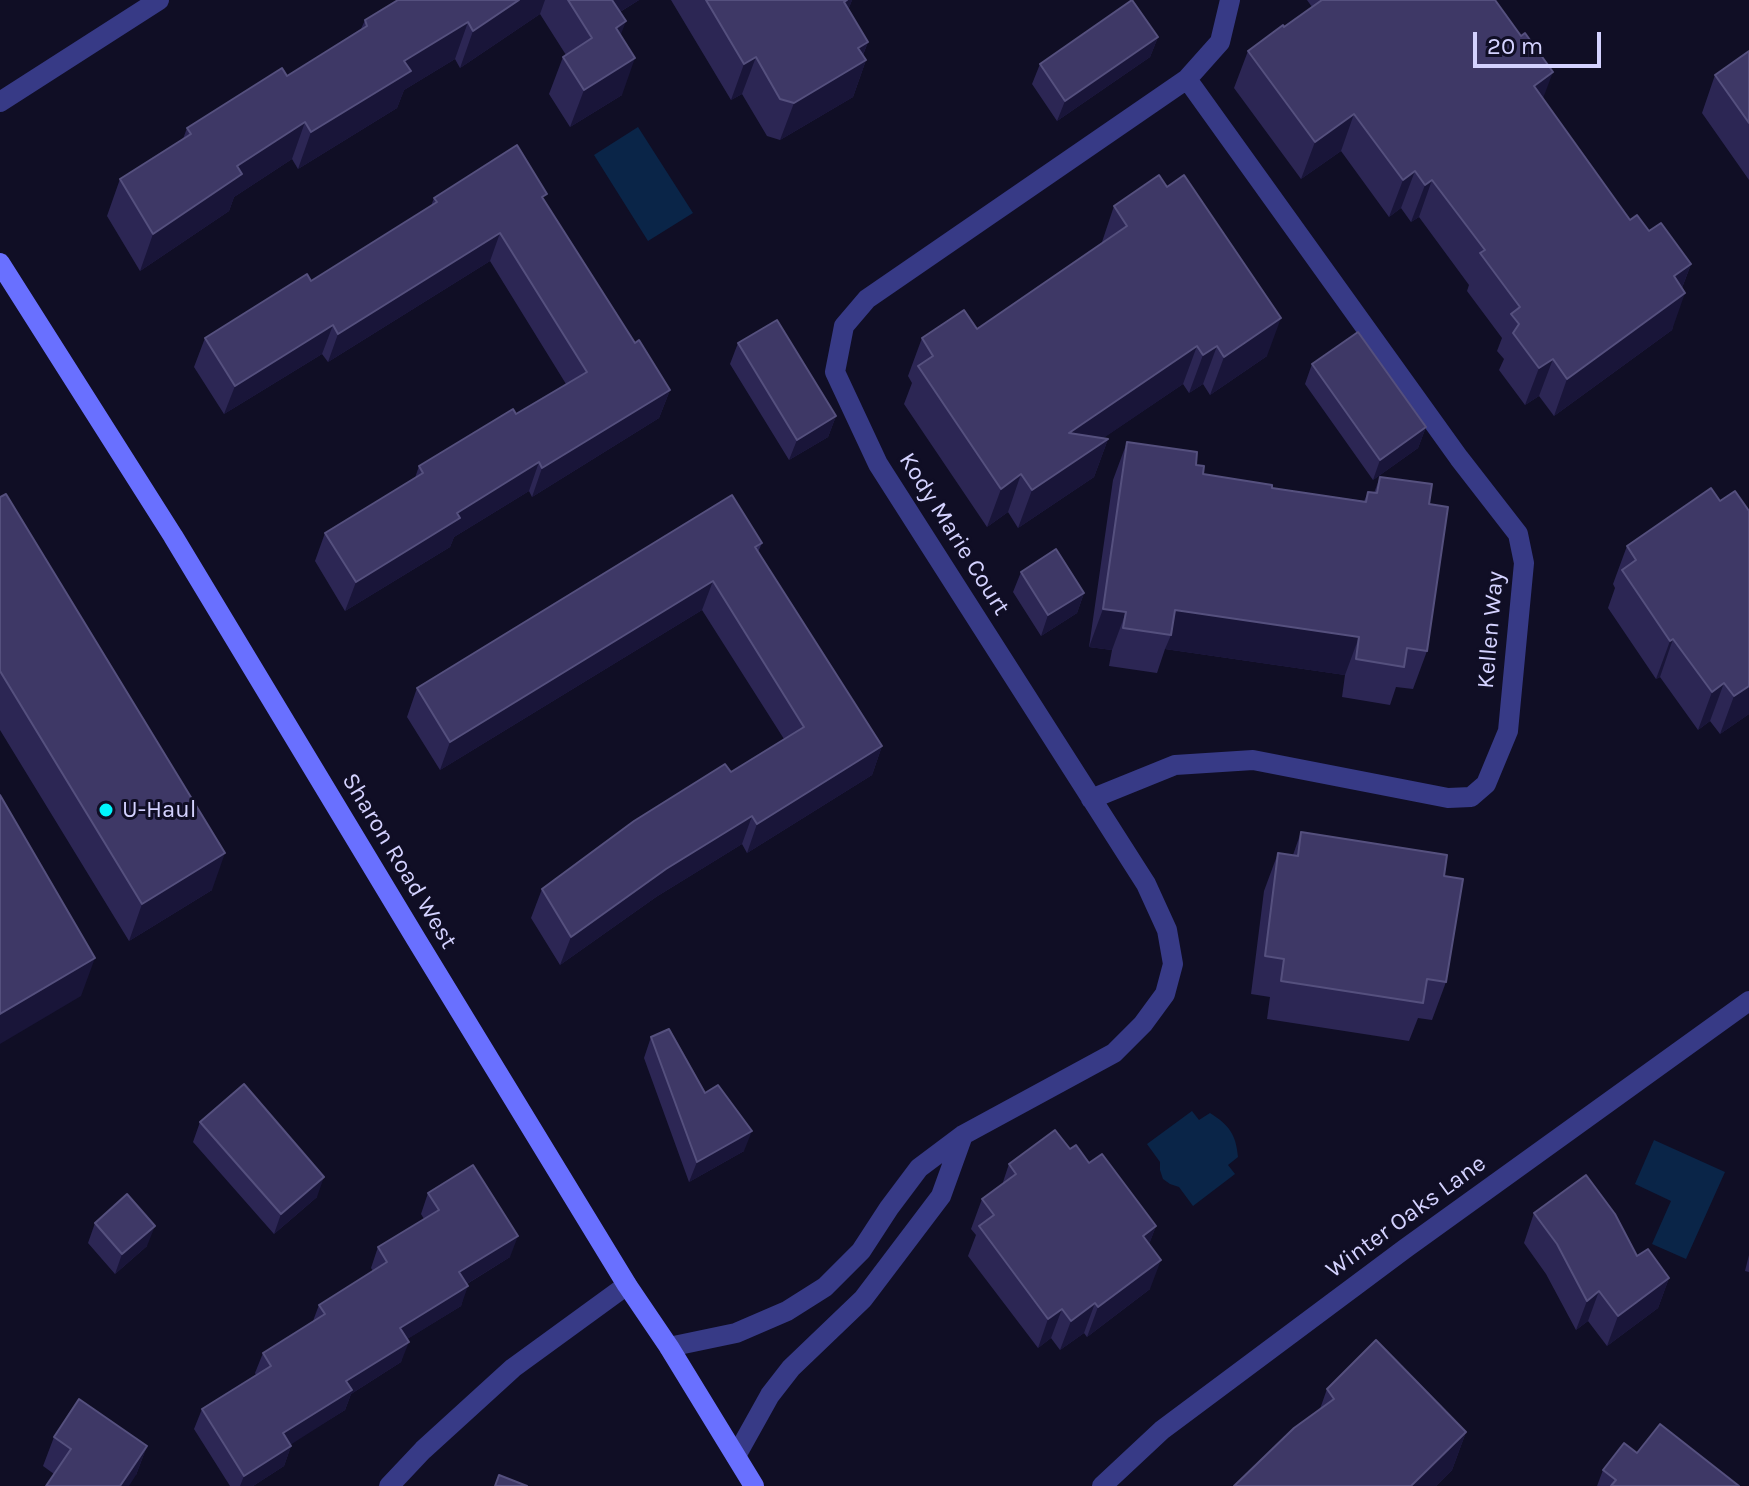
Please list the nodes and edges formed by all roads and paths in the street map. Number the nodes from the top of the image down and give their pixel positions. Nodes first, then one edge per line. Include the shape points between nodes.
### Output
1 (159, 0) edge
2 (1230, 0) edge
3 (1187, 79) junction
4 (0, 102) edge
5 (0, 263) edge
6 (1091, 799) junction
7 (1749, 1001) edge
8 (963, 1135) junction
9 (878, 1225) junction
10 (904, 1245) junction
11 (627, 1285) junction
12 (825, 1287) junction
13 (846, 1315) junction
14 (669, 1347) junction
15 (736, 1456) junction
16 (389, 1486) edge
17 (754, 1486) edge
18 (1102, 1486) edge

1 - 4 street
2 - 3 street, Kody Marie Court via 1220,42
3 - 6 street, Kody Marie Court via 867,299 844,326 835,372 878,464
3 - 6 street, Kellen Way via 1518,534 1524,563 1508,731 1486,784 1471,797 1448,798 1253,760 1175,765
5 - 11 main road, Sharon Road West via 173,536
6 - 8 street, Kody Marie Court via 1146,884 1167,930 1173,964 1165,994 1114,1053
7 - 18 street, Winter Oaks Lane via 1162,1430
8 - 9 street, Kody Marie Court via 919,1168
8 - 10 street via 941,1196
9 - 10 street
9 - 12 street, Kody Marie Court
10 - 13 street
11 - 14 main road, Sharon Road West
11 - 16 street via 513,1368
12 - 13 street
12 - 14 street, Kody Marie Court via 736,1333
13 - 15 street via 791,1368
14 - 15 main road, Sharon Road West
15 - 17 main road, Sharon Road West

